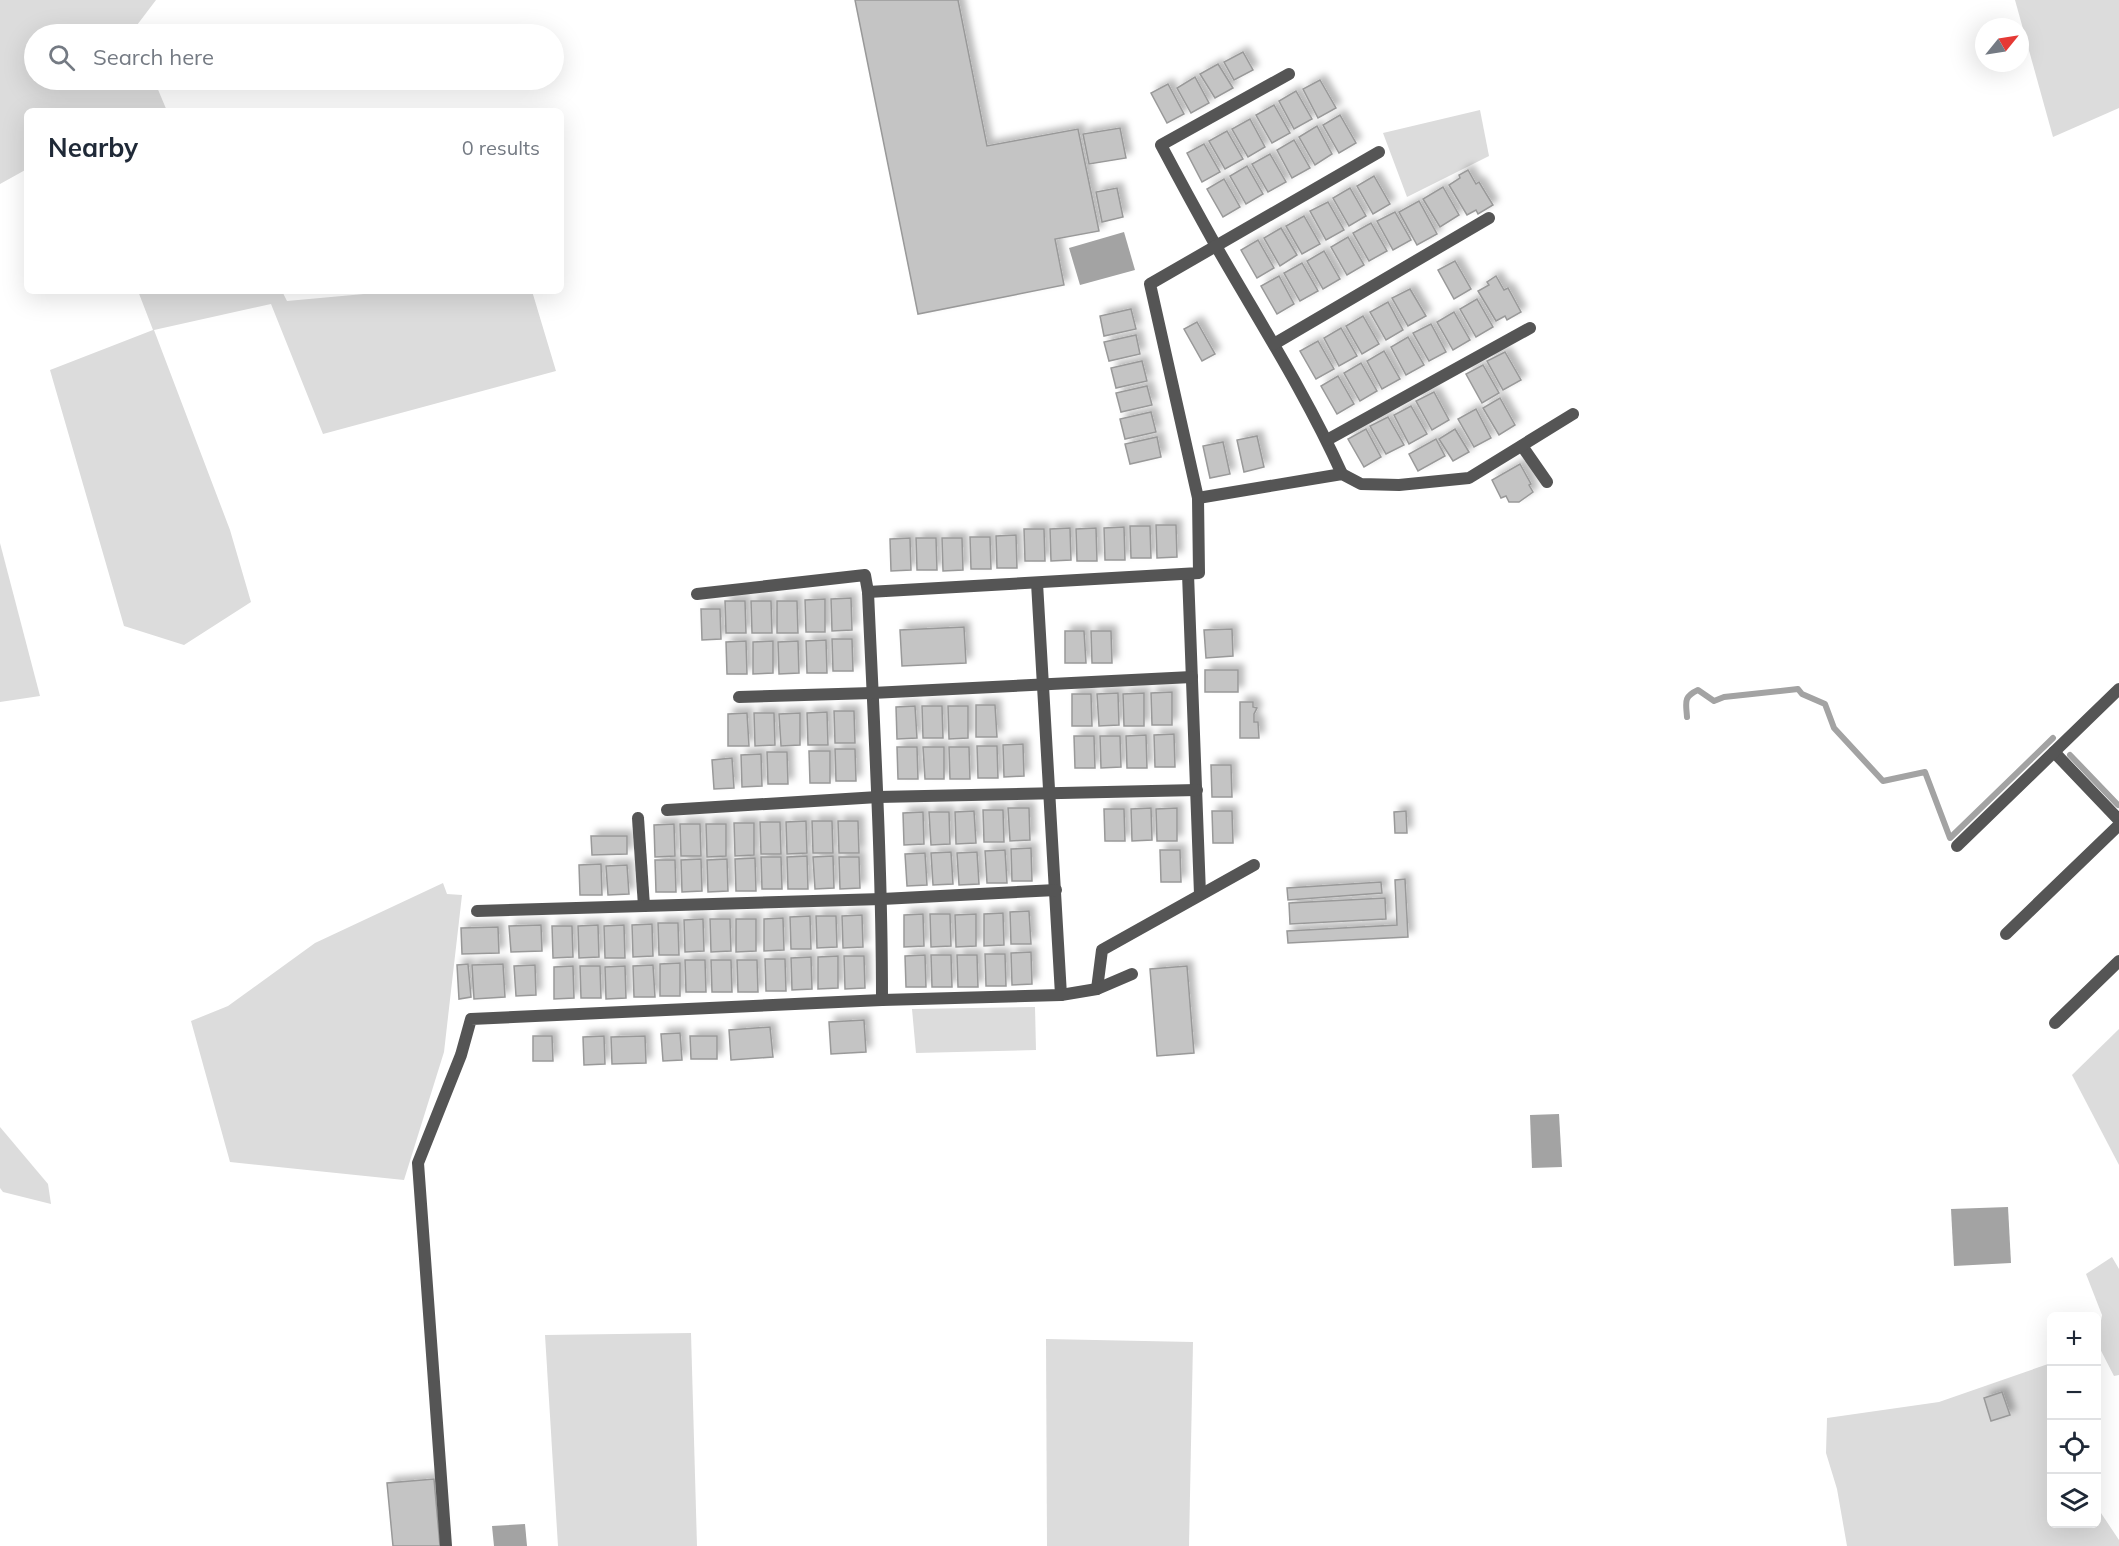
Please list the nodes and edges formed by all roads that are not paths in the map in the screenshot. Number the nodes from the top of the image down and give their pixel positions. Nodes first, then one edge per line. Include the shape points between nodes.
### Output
1 (1288, 74) dead end
2 (1379, 152) dead end
3 (1489, 218) dead end
4 (1216, 246) junction
5 (1530, 328) dead end
6 (1274, 344) junction
7 (1573, 414) dead end
8 (1327, 440) junction
9 (1522, 446) junction
10 (1342, 474) junction
11 (1547, 482) dead end
12 (1198, 498) junction
13 (1188, 574) junction
14 (1037, 583) junction
15 (868, 592) junction
16 (697, 594) dead end
17 (1192, 677) junction
18 (1043, 683) junction
19 (2119, 689) edge
20 (872, 693) junction
21 (739, 697) dead end
22 (2054, 752) junction
23 (1197, 789) junction
24 (1050, 793) junction
25 (878, 798) junction
26 (667, 810) dead end
27 (638, 818) dead end
28 (2119, 823) edge
29 (1956, 846) dead end
30 (1254, 865) dead end
31 (1056, 890) junction
32 (1200, 894) junction
33 (882, 899) junction
34 (644, 906) junction
35 (477, 911) dead end
36 (2006, 934) dead end
37 (2119, 961) edge
38 (1132, 974) dead end
39 (1097, 989) junction
40 (1061, 996) junction
41 (882, 1000) junction
42 (2055, 1023) dead end
43 (446, 1546) edge

1 - 4 street via 1161,145
2 - 4 street
3 - 6 street
4 - 6 street
4 - 12 street via 1150,284
5 - 8 street
6 - 8 street
7 - 9 street
8 - 10 street
9 - 10 street via 1469,478 1400,485 1361,484
9 - 11 street
10 - 12 street
12 - 13 street via 1199,573
13 - 14 street
13 - 17 street
14 - 15 street
14 - 18 street
15 - 16 street via 865,574
15 - 20 street
17 - 18 street
17 - 23 street
18 - 20 street
18 - 24 street
19 - 22 street
20 - 21 street
20 - 25 street
22 - 28 street
22 - 29 street
23 - 24 street
23 - 32 street
24 - 25 street
24 - 31 street
25 - 26 street
25 - 33 street
27 - 34 street
28 - 36 street
30 - 32 street
31 - 33 street
31 - 40 street
32 - 39 street via 1102,950
33 - 34 street
33 - 41 street
34 - 35 street
37 - 42 street
38 - 39 street
39 - 40 street
40 - 41 street
41 - 43 street via 471,1019 461,1055 418,1163

